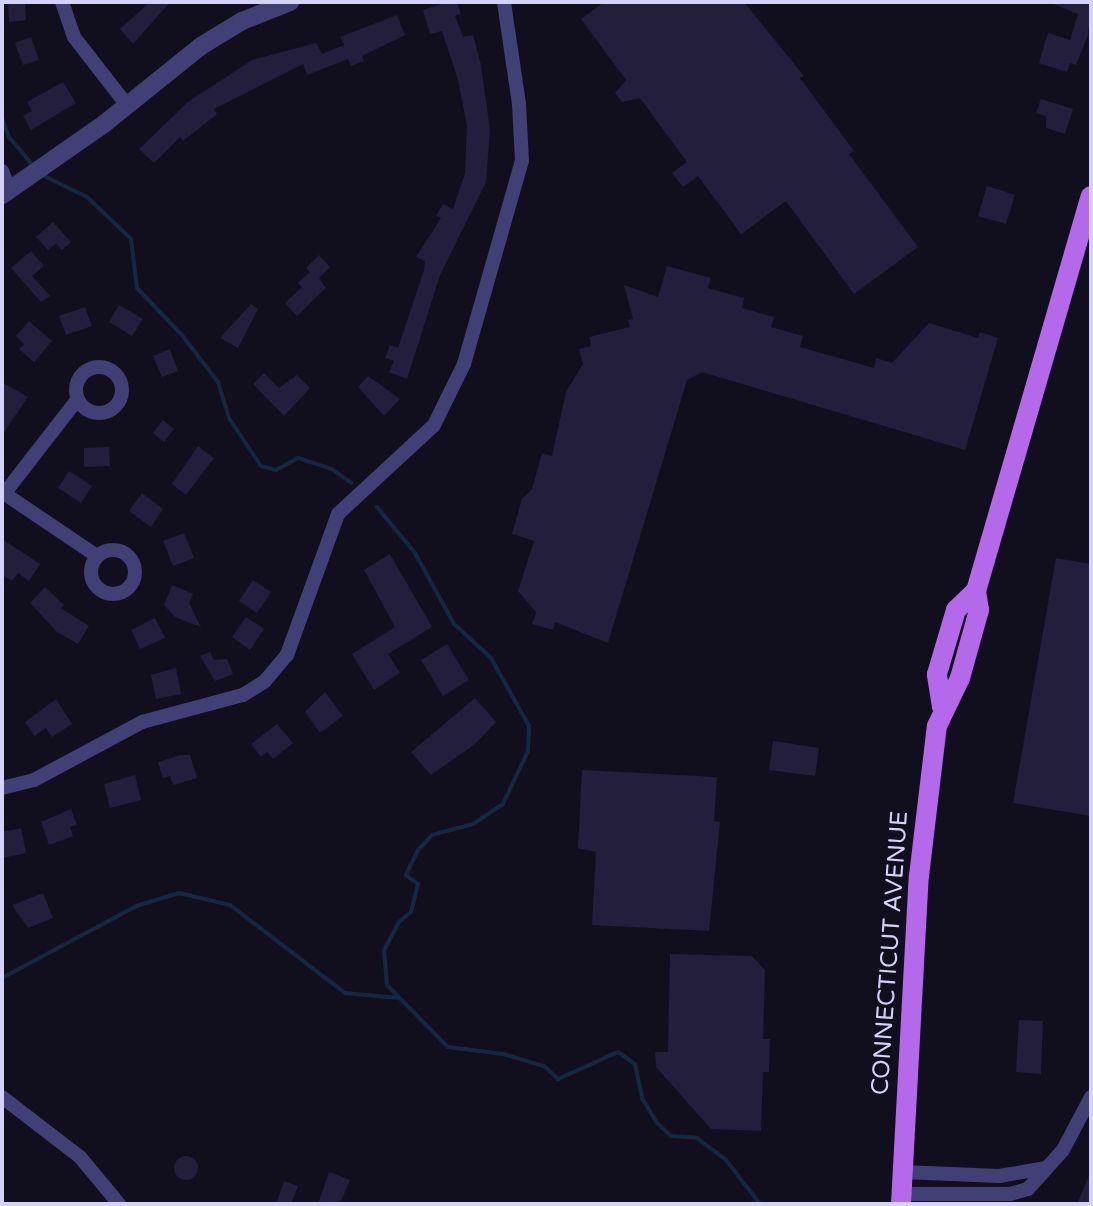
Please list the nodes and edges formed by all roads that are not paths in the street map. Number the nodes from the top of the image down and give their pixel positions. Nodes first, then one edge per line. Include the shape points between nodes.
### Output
1 (62, 2) edge
2 (290, 2) edge
3 (504, 2) edge
4 (127, 105) junction
5 (2, 171) edge
6 (6, 192) edge
7 (1091, 196) edge
8 (77, 400) dead end
9 (3, 493) edge
10 (97, 556) dead end
11 (2, 788) edge
12 (2, 1097) edge
13 (1091, 1097) edge
14 (1046, 1168) junction
15 (903, 1172) junction
16 (902, 1199) edge
17 (119, 1204) edge

1 - 4 street via 74,37
2 - 4 street via 218,35
3 - 11 street via 522,161 464,364 434,425 357,493 333,522 287,655 265,681 243,695 142,722 34,780
4 - 6 street
5 - 6 street
7 - 15 main road, CONNECTICUT AVENUE via 976,591 956,610 937,674 942,707 919,876
8 - 9 street
9 - 10 street
12 - 17 street via 80,1157
13 - 14 street via 1063,1150
14 - 15 street via 999,1176
14 - 16 street via 1040,1181 1010,1194
15 - 16 main road, CONNECTICUT AVENUE

